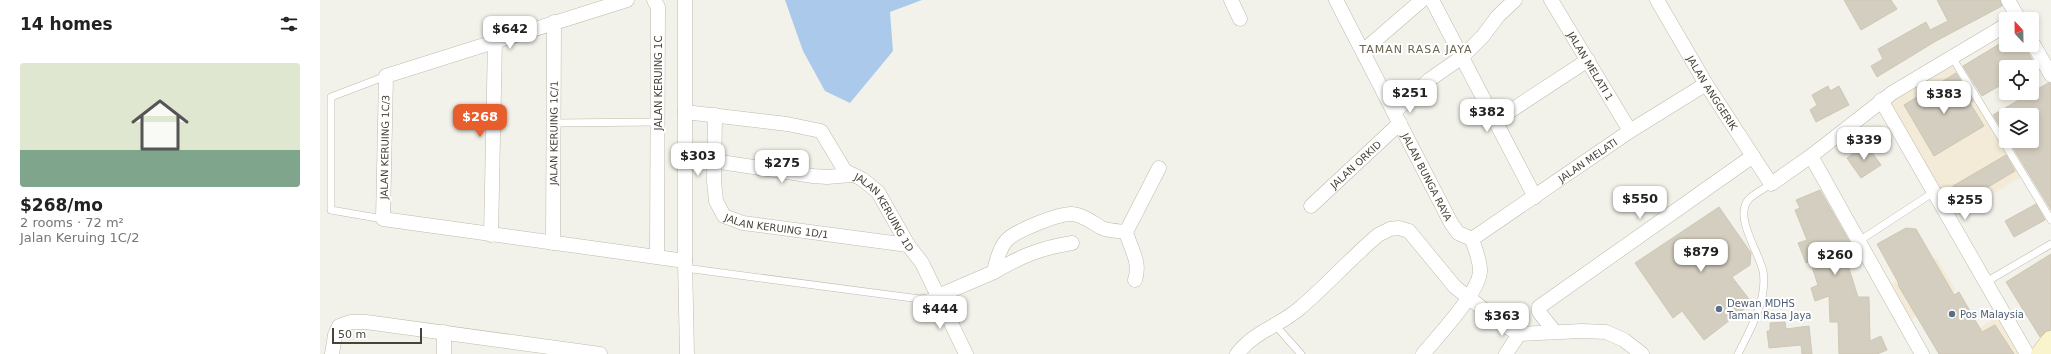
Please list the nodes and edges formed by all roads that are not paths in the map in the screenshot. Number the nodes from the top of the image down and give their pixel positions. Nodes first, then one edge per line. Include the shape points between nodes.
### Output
1 (627, 0) edge
2 (685, 0) edge
3 (1230, 0) edge
4 (1336, 0) edge
5 (1422, 0) edge
6 (1432, 0) edge
7 (1515, 0) edge
8 (1551, 0) edge
9 (1657, 0) edge
10 (2008, 0) edge
11 (656, 3) edge
12 (2012, 12) edge
13 (1240, 19) dead end
14 (554, 22) junction
15 (1999, 29) edge
16 (495, 42) junction
17 (1363, 51) junction
18 (2038, 52) edge
19 (1462, 57) junction
20 (1952, 57) junction
21 (1588, 60) junction
22 (2051, 75) edge
23 (386, 76) junction
24 (1706, 84) junction
25 (1881, 100) junction
26 (685, 112) junction
27 (715, 115) junction
28 (1397, 117) junction
29 (1495, 121) junction
30 (657, 122) junction
31 (554, 123) junction
32 (1630, 131) junction
33 (1753, 156) junction
34 (1811, 156) junction
35 (714, 161) junction
36 (1159, 168) dead end
37 (851, 175) junction
38 (1771, 184) junction
39 (1934, 192) junction
40 (1535, 197) junction
41 (1311, 206) dead end
42 (383, 219) junction
43 (2051, 220) edge
44 (1126, 232) junction
45 (491, 235) junction
46 (1472, 239) junction
47 (1859, 241) junction
48 (1072, 243) dead end
49 (553, 244) junction
50 (2051, 244) edge
51 (908, 245) junction
52 (657, 256) junction
53 (685, 265) junction
54 (994, 272) junction
55 (1135, 280) dead end
56 (1986, 282) junction
57 (938, 296) junction
58 (1468, 298) junction
59 (1275, 325) junction
60 (1554, 331) junction
61 (444, 332) junction
62 (1519, 334) junction
63 (2051, 341) edge
64 (550, 351) edge
65 (332, 354) edge
66 (444, 354) edge
67 (600, 354) edge
68 (687, 354) edge
69 (966, 354) edge
70 (1236, 354) edge
71 (1301, 354) edge
72 (1423, 354) edge
73 (1506, 354) edge
74 (1642, 354) edge
75 (1738, 354) edge
76 (1922, 354) edge
77 (2027, 354) edge
78 (2041, 354) edge

1 - 14 street
2 - 26 street
3 - 13 street
4 - 17 street, JALAN BUNGA RAYA
5 - 17 street
6 - 19 street
7 - 19 street, JALAN ORKID
8 - 21 street, JALAN MELATI 1
9 - 24 street, JALAN ANGGERIK
10 - 12 street
11 - 30 street, JALAN KERUING 1C
14 - 16 street
14 - 31 street, JALAN KERUING 1C/1
15 - 20 street
16 - 23 street
16 - 45 street
17 - 28 street, JALAN BUNGA RAYA
18 - 22 street
19 - 28 street, JALAN ORKID via 1429,80
19 - 29 street
20 - 25 street
20 - 43 lane
21 - 29 street
21 - 32 street, JALAN MELATI 1
23 - 42 street, JALAN KERUING 1C/3
23 - 42 lane via 331,97 331,210
24 - 32 street, JALAN MELATI
24 - 33 street, JALAN ANGGERIK
25 - 34 street
25 - 39 street
26 - 27 street, JALAN KERUING 1D
26 - 53 street
27 - 35 street, JALAN KERUING 1D/1
27 - 37 street, JALAN KERUING 1D via 821,131 840,165
28 - 41 street, JALAN ORKID
28 - 46 street, JALAN BUNGA RAYA via 1451,223 1458,233
29 - 40 street
30 - 31 lane
30 - 52 street, JALAN KERUING 1C
31 - 49 street, JALAN KERUING 1C/1
32 - 40 street, JALAN MELATI
33 - 38 street, JALAN ANGGERIK
33 - 60 street via 1540,307 1539,312
34 - 38 street
34 - 47 street
35 - 37 street via 813,176
35 - 51 street, JALAN KERUING 1D/1 via 716,201 724,216 743,223
36 - 44 street
37 - 51 street, JALAN KERUING 1D via 862,179 878,192
38 - 75 lane via 1747,200 1744,208 1744,220 1763,271 1762,300
39 - 47 lane
39 - 56 street
40 - 46 street, JALAN MELATI
42 - 45 street
44 - 54 street via 1103,228 1088,219 1072,214 1054,217 1028,227 1006,240
44 - 55 street via 1137,263
45 - 49 street
46 - 58 street via 1480,270
47 - 76 street
48 - 54 street via 1040,249
49 - 52 street
50 - 56 lane
51 - 57 street, JALAN KERUING 1D via 922,263
52 - 53 street
53 - 57 lane via 920,300
53 - 68 street
54 - 57 street
56 - 77 street
57 - 69 street, JALAN KERUING 1D
58 - 59 street via 1455,287 1409,231 1390,229 1378,235 1299,309
58 - 62 street
58 - 72 street
59 - 70 street via 1260,332
59 - 71 lane
60 - 62 street
60 - 74 street via 1606,332 1624,340
61 - 64 street
61 - 65 street via 350,322 339,326
61 - 66 street
62 - 73 street
63 - 78 main road
64 - 67 street

